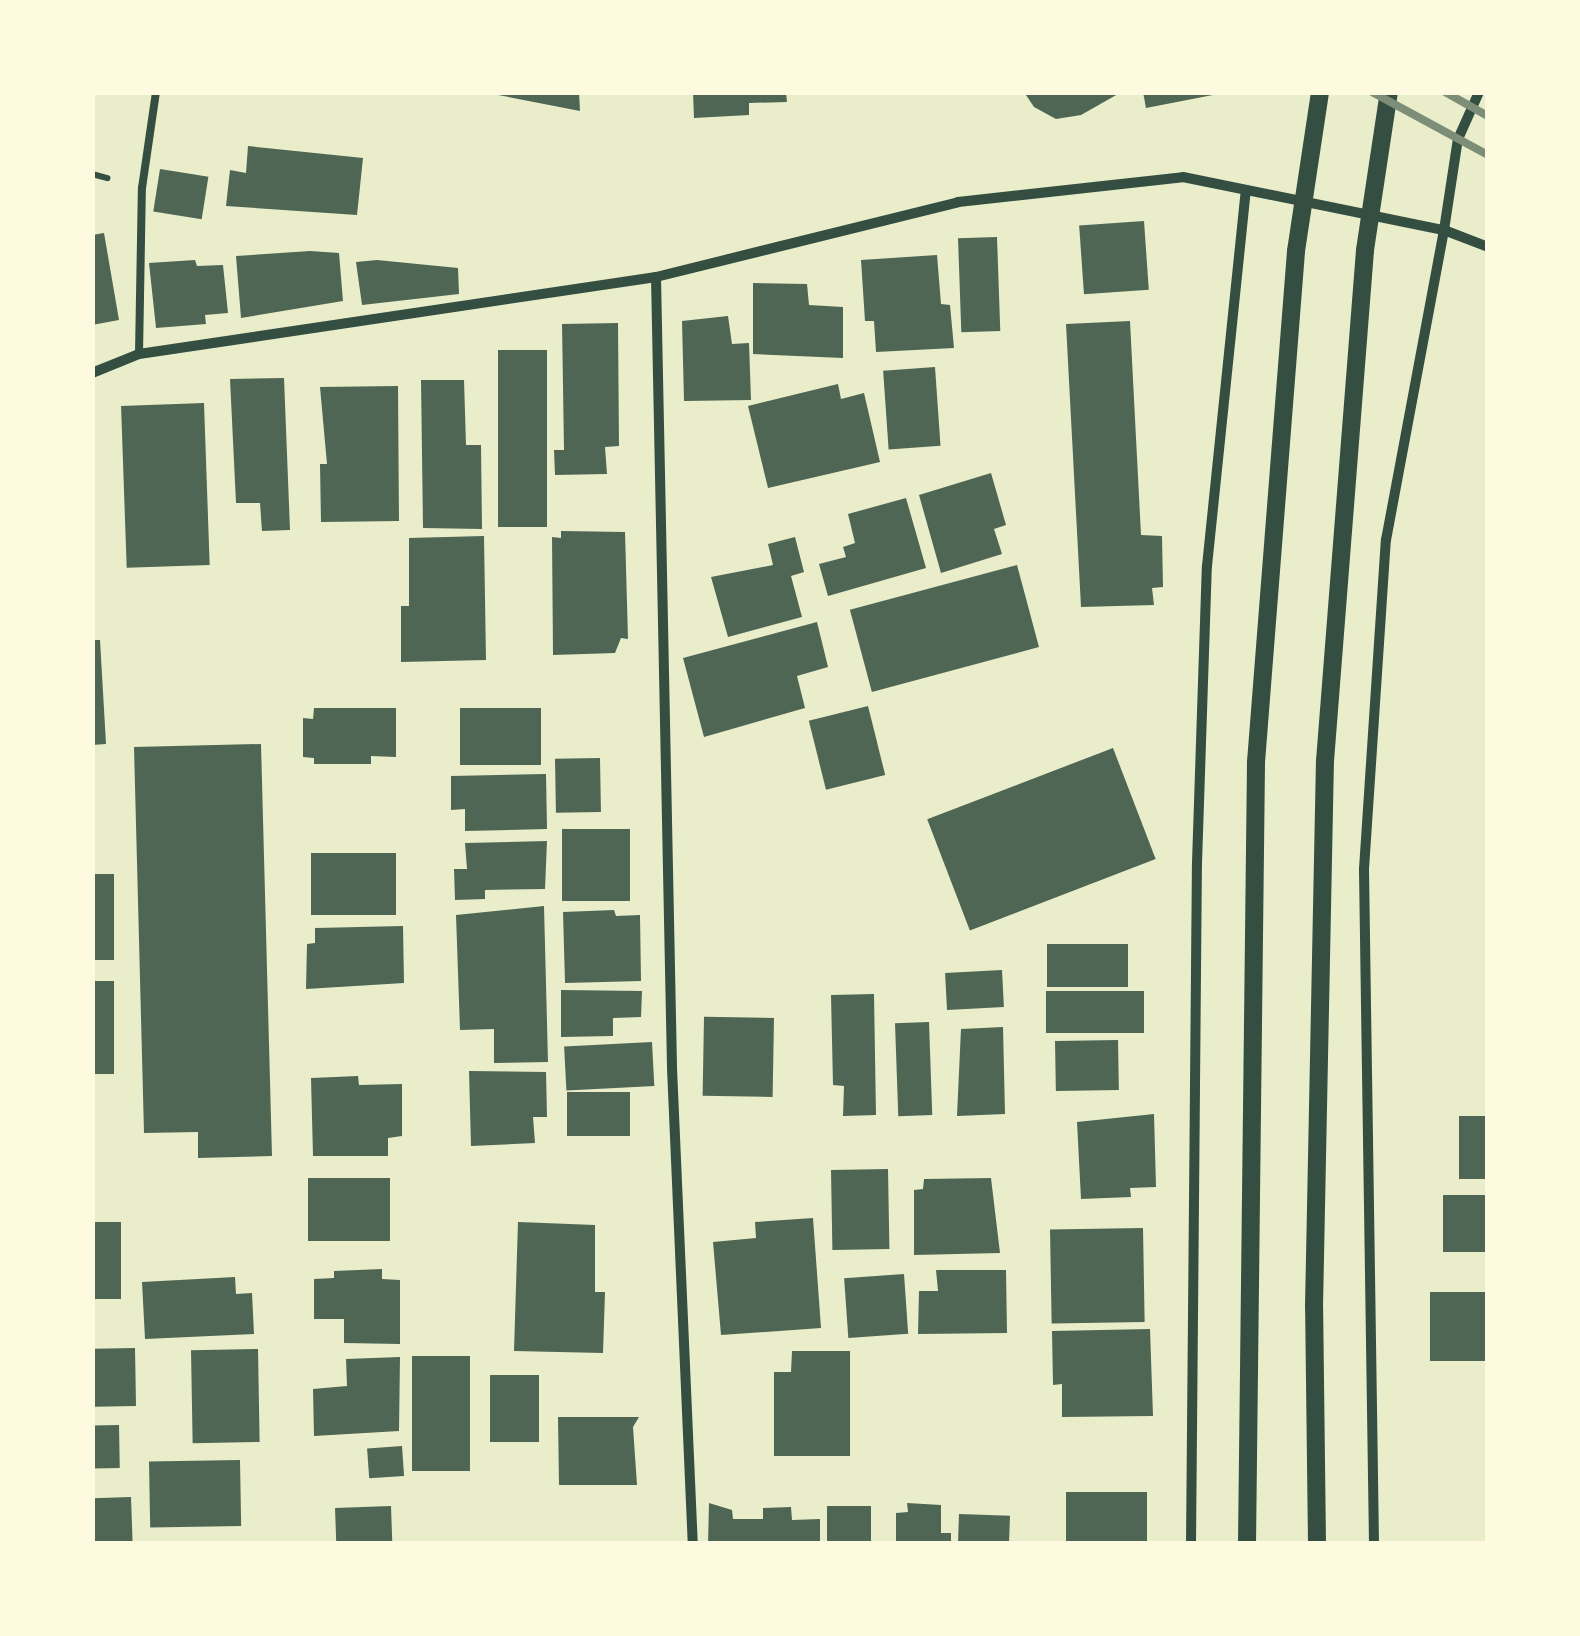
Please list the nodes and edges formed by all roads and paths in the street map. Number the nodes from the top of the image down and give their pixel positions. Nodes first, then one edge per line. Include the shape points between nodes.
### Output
1 (156, 92) edge
2 (1320, 92) edge
3 (1389, 92) edge
4 (1479, 92) edge
5 (1246, 190) junction
6 (1444, 230) junction
7 (1488, 248) edge
8 (656, 277) junction
9 (139, 354) junction
10 (92, 373) edge
11 (693, 1544) edge
12 (1191, 1544) edge
13 (1247, 1544) edge
14 (1317, 1544) edge
15 (1374, 1544) edge

1 - 9 lane via 142,188
2 - 13 street via 1296,251 1256,762
3 - 14 street via 1365,250 1326,761 1314,1307
4 - 6 street via 1458,139
5 - 6 street
5 - 8 street via 1183,177 958,202
5 - 12 street via 1207,566 1197,863
6 - 7 street
6 - 15 street via 1386,540 1364,870
8 - 9 street
8 - 11 street via 672,1068
9 - 10 street

